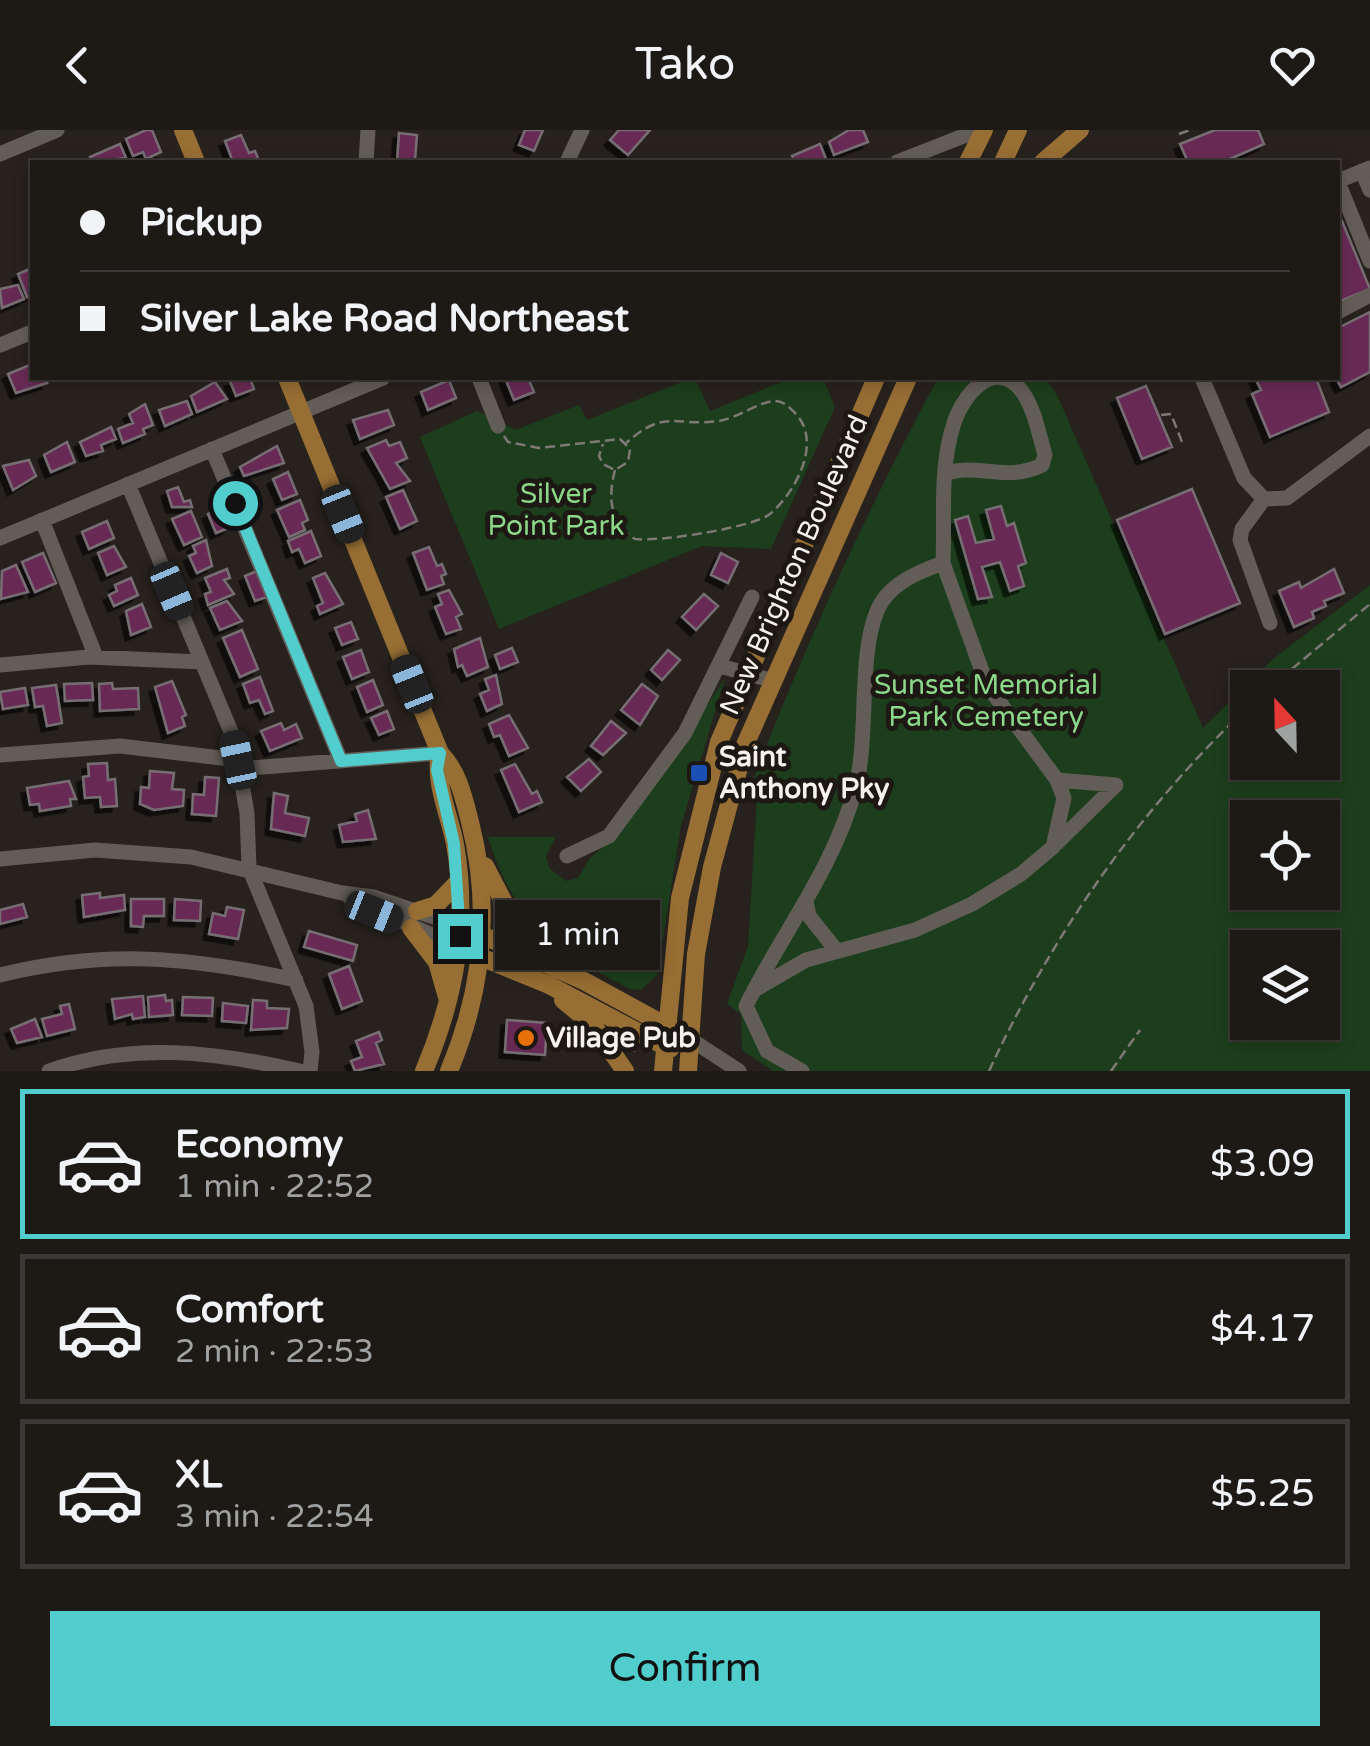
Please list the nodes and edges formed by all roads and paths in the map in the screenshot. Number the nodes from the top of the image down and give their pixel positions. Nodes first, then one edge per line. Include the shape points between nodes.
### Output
1 (57, 130) edge
2 (183, 130) edge
3 (368, 130) edge
4 (582, 130) edge
5 (981, 130) edge
6 (1018, 130) edge
7 (1080, 130) edge
8 (1190, 130) edge
9 (1180, 134) dead end
10 (0, 154) edge
11 (195, 160) edge
12 (366, 160) edge
13 (569, 160) edge
14 (902, 160) edge
15 (969, 160) edge
16 (1004, 160) edge
17 (1044, 160) edge
18 (1366, 169) edge
19 (1340, 181) edge
20 (1370, 190) edge
21 (1342, 203) edge
22 (1370, 261) edge
23 (1370, 295) edge
24 (1340, 311) edge
25 (30, 333) edge
26 (0, 345) edge
27 (288, 380) edge
28 (378, 380) edge
29 (480, 380) edge
30 (875, 380) edge
31 (907, 380) edge
32 (916, 380) edge
33 (985, 380) edge
34 (1009, 380) edge
35 (1203, 380) edge
36 (301, 411) junction
37 (1161, 415) dead end
38 (498, 426) joint
39 (885, 429) junction
40 (1370, 436) edge
41 (1182, 442) dead end
42 (626, 443) junction
43 (603, 444) junction
44 (212, 449) junction
45 (615, 470) junction
46 (945, 474) junction
47 (128, 484) junction
48 (1264, 499) junction
49 (42, 520) junction
50 (0, 538) edge
51 (944, 563) junction
52 (752, 597) dead end
53 (1370, 604) edge
54 (1270, 622) dead end
55 (96, 657) junction
56 (202, 662) junction
57 (0, 665) edge
58 (720, 666) junction
59 (747, 670) junction
60 (1291, 670) edge
61 (770, 680) junction
62 (1230, 727) edge
63 (440, 753) junction
64 (0, 755) edge
65 (238, 760) junction
66 (341, 761) junction
67 (1057, 780) junction
68 (1053, 847) junction
69 (477, 848) junction
70 (567, 856) dead end
71 (0, 859) edge
72 (249, 868) junction
73 (460, 881) junction
74 (806, 901) junction
75 (414, 919) junction
76 (459, 936) junction
77 (481, 946) junction
78 (836, 950) junction
79 (0, 976) edge
80 (296, 980) junction
81 (584, 981) junction
82 (549, 985) junction
83 (754, 990) junction
84 (449, 1004) junction
85 (666, 1026) junction
86 (1140, 1030) dead end
87 (690, 1039) junction
88 (655, 1049) junction
89 (626, 1062) edge
90 (692, 1068) edge
91 (49, 1071) edge
92 (300, 1071) edge
93 (310, 1071) edge
94 (424, 1071) edge
95 (449, 1071) edge
96 (663, 1071) edge
97 (740, 1071) edge
98 (802, 1071) edge
99 (989, 1071) edge
100 (1111, 1071) edge

1 - 10 street
2 - 11 main road
3 - 12 street
4 - 13 street
5 - 14 street
5 - 15 main road
6 - 16 main road
7 - 17 main road
8 - 9 path
18 - 19 street
18 - 20 street
21 - 22 street
23 - 24 street
25 - 26 street
27 - 36 main road
28 - 36 street
29 - 38 street
30 - 59 main road, New Brighton Boulevard
31 - 39 main road, New Brighton Boulevard
32 - 39 main road
33 - 46 street via 968,394 954,422
34 - 46 street via 1021,389 1045,455 1042,465 1024,474
35 - 48 street via 1244,478
36 - 44 street
36 - 63 main road
37 - 41 path via 1170,414
38 - 43 path via 519,446
39 - 61 main road, New Brighton Boulevard
40 - 48 street via 1287,498
42 - 43 path via 614,438
42 - 45 path via 630,458
42 - 45 path via 654,422 737,418 772,400 798,416 809,437 780,504 746,528 635,539 614,518
43 - 45 path via 599,456
44 - 47 street
44 - 66 street
46 - 51 street
47 - 49 street
47 - 56 street
48 - 54 street via 1240,540
49 - 50 street
49 - 55 street
51 - 67 street via 987,685
51 - 74 street via 898,584 878,607 856,784
52 - 58 street
53 - 60 path
55 - 56 street
55 - 57 street
56 - 65 street
58 - 59 street
58 - 70 street via 686,733 620,824
59 - 61 street
59 - 85 main road, New Brighton Boulevard via 694,831
61 - 87 main road, New Brighton Boulevard via 744,745 712,867
62 - 99 path via 1121,848 1075,913
63 - 66 street
63 - 69 main road via 451,764
63 - 73 main road via 437,770
64 - 65 street via 120,746
65 - 66 street via 250,768
65 - 72 street
67 - 68 street via 1064,798
67 - 68 street via 1116,785
68 - 78 street via 972,904 915,930
69 - 77 main road
69 - 81 main road via 509,912
71 - 72 street via 95,850 191,856
72 - 75 street via 374,897
72 - 80 street
73 - 75 main road
73 - 76 main road
74 - 78 street via 808,916
74 - 83 street
75 - 76 street
75 - 84 main road
76 - 77 main road
76 - 84 main road
77 - 81 main road
77 - 82 main road
77 - 95 main road via 471,1010
78 - 83 street
79 - 80 street via 72,960 171,957
80 - 93 street via 311,1029
81 - 85 main road
82 - 88 main road
82 - 89 main road
83 - 98 street via 746,1006 750,1023 767,1051
84 - 94 main road
85 - 87 main road
85 - 88 main road, New Brighton Boulevard
86 - 100 path
87 - 90 main road, New Brighton Boulevard
87 - 97 street
88 - 89 path
88 - 90 main road
88 - 96 main road, New Brighton Boulevard
91 - 92 street via 102,1057 179,1051

